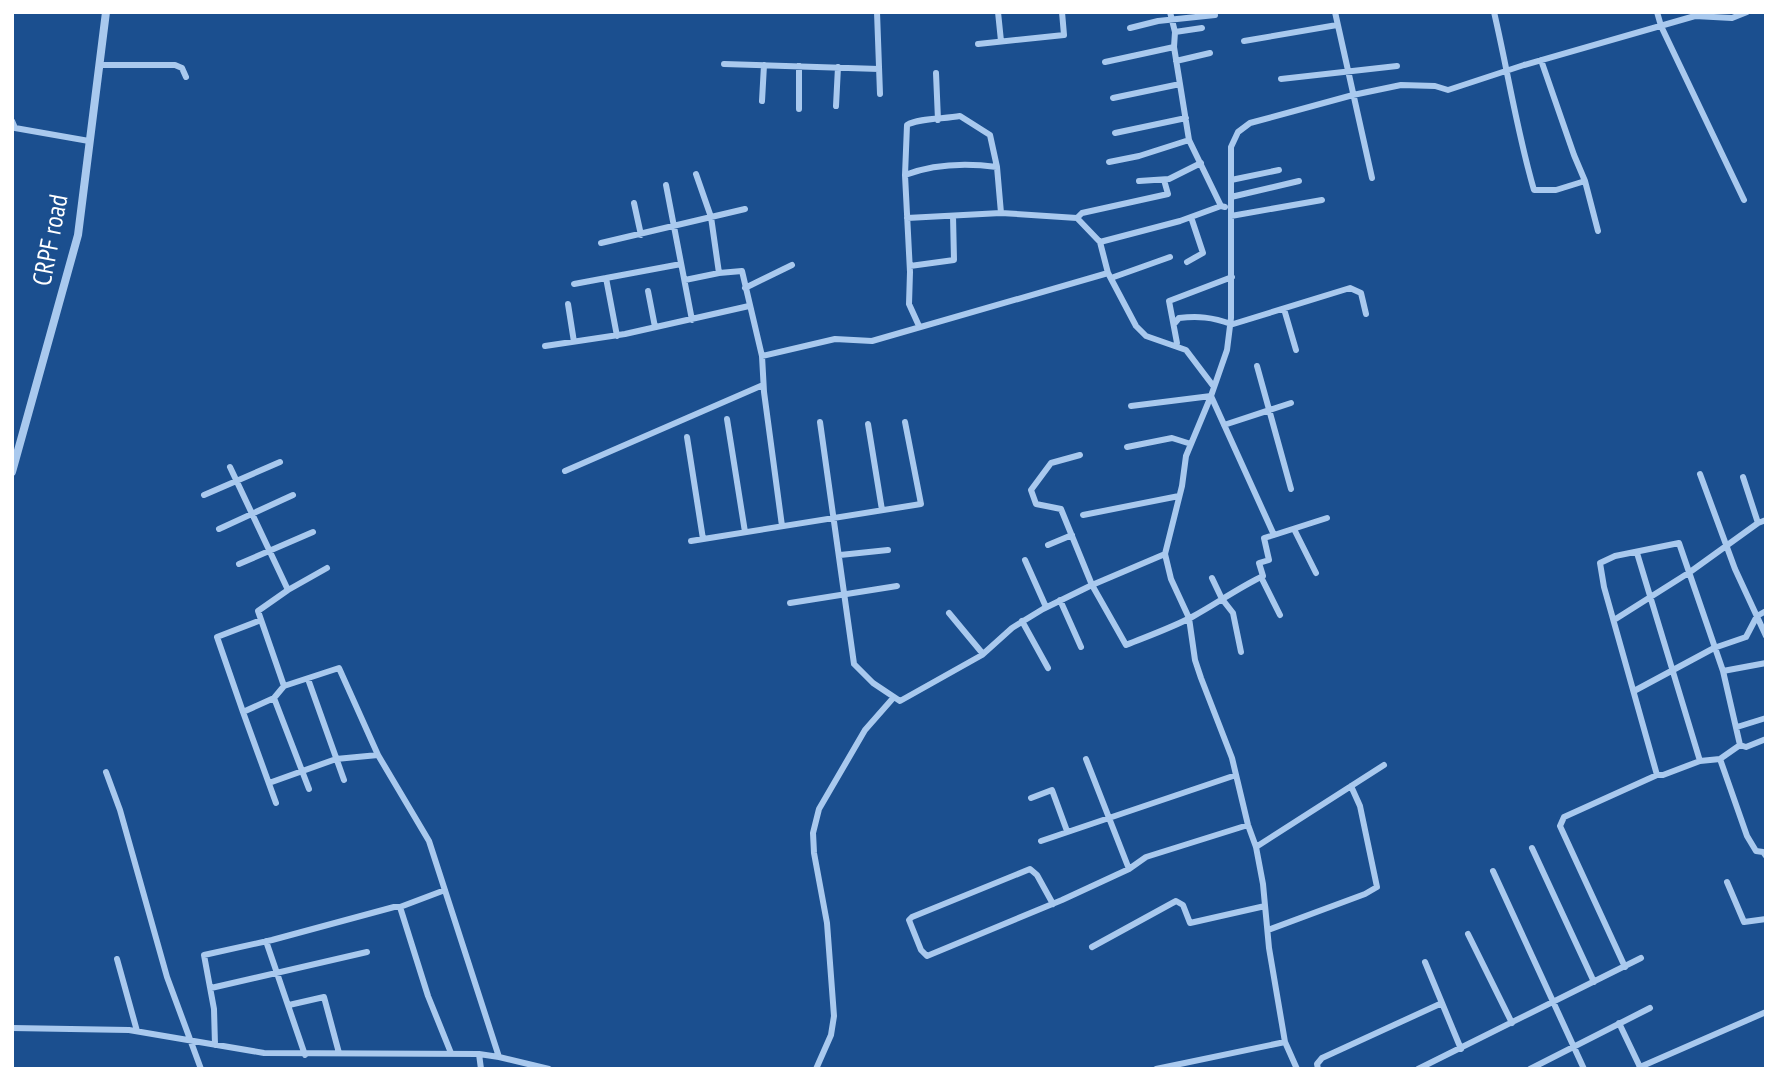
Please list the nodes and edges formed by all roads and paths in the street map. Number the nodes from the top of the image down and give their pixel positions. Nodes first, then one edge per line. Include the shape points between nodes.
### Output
1 (106, 12) edge
2 (877, 12) edge
3 (998, 12) edge
4 (1062, 12) edge
5 (1335, 12) edge
6 (1494, 12) edge
7 (1657, 12) edge
8 (1747, 12) edge
9 (1215, 15) dead end
10 (1170, 16) edge
11 (1337, 25) junction
12 (1661, 26) junction
13 (1130, 27) dead end
14 (1202, 28) dead end
15 (1175, 32) junction
16 (1001, 41) junction
17 (1244, 41) dead end
18 (978, 44) dead end
19 (1174, 47) junction
20 (1210, 52) dead end
21 (1176, 61) junction
22 (1541, 61) junction
23 (1105, 62) dead end
24 (724, 64) dead end
25 (99, 65) junction
26 (764, 65) junction
27 (799, 66) junction
28 (1397, 66) dead end
29 (838, 68) junction
30 (879, 69) junction
31 (1508, 71) junction
32 (1349, 72) junction
33 (936, 73) dead end
34 (186, 78) dead end
35 (1281, 79) dead end
36 (1180, 84) junction
37 (880, 94) dead end
38 (1353, 95) junction
39 (1113, 98) dead end
40 (762, 101) dead end
41 (836, 106) dead end
42 (799, 109) dead end
43 (1186, 118) junction
44 (938, 120) junction
45 (12, 121) edge
46 (1115, 133) dead end
47 (1189, 140) junction
48 (89, 141) junction
49 (1110, 162) dead end
50 (1201, 163) junction
51 (997, 167) junction
52 (1279, 170) dead end
53 (696, 174) dead end
54 (905, 175) junction
55 (1372, 178) dead end
56 (1164, 180) junction
57 (1231, 180) junction
58 (1139, 181) dead end
59 (1300, 181) dead end
60 (1586, 181) junction
61 (667, 185) dead end
62 (1231, 197) junction
63 (1322, 200) dead end
64 (1744, 200) dead end
65 (634, 203) dead end
66 (1222, 206) junction
67 (745, 209) dead end
68 (1231, 212) junction
69 (1001, 213) junction
70 (953, 216) junction
71 (711, 217) junction
72 (1192, 217) junction
73 (907, 218) junction
74 (1077, 218) junction
75 (674, 227) junction
76 (1598, 231) dead end
77 (641, 235) junction
78 (1100, 242) junction
79 (601, 243) dead end
80 (1170, 257) dead end
81 (1187, 262) dead end
82 (681, 264) junction
83 (792, 265) dead end
84 (910, 266) junction
85 (719, 272) junction
86 (1109, 275) junction
87 (1232, 277) junction
88 (607, 278) junction
89 (685, 280) junction
90 (574, 284) dead end
91 (745, 288) junction
92 (648, 291) dead end
93 (568, 304) dead end
94 (749, 306) junction
95 (1284, 309) junction
96 (1366, 314) dead end
97 (692, 320) junction
98 (1174, 324) junction
99 (1231, 324) junction
100 (919, 326) junction
101 (655, 327) junction
102 (617, 336) junction
103 (574, 342) junction
104 (545, 346) dead end
105 (1175, 346) junction
106 (1296, 350) dead end
107 (762, 356) junction
108 (1257, 366) dead end
109 (763, 385) junction
110 (1214, 387) junction
111 (1212, 396) junction
112 (1291, 403) dead end
113 (1131, 406) dead end
114 (1271, 411) junction
115 (727, 419) dead end
116 (820, 422) dead end
117 (905, 422) dead end
118 (868, 424) dead end
119 (1223, 425) junction
120 (687, 437) dead end
121 (1191, 444) junction
122 (1128, 447) dead end
123 (1080, 456) dead end
124 (280, 462) dead end
125 (230, 467) dead end
126 (565, 471) dead end
127 (12, 472) edge
128 (1700, 474) dead end
129 (1743, 477) dead end
130 (237, 481) junction
131 (1291, 489) dead end
132 (204, 495) dead end
133 (293, 495) dead end
134 (1179, 496) junction
135 (882, 510) junction
136 (252, 513) junction
137 (1083, 515) dead end
138 (835, 517) junction
139 (1327, 518) dead end
140 (1766, 520) edge
141 (1758, 523) junction
142 (782, 526) junction
143 (219, 529) dead end
144 (1294, 529) junction
145 (745, 532) junction
146 (313, 533) dead end
147 (1072, 535) junction
148 (1274, 535) junction
149 (703, 538) junction
150 (691, 541) dead end
151 (1048, 545) dead end
152 (1727, 546) junction
153 (888, 550) dead end
154 (270, 551) junction
155 (1637, 553) junction
156 (1165, 554) junction
157 (840, 555) junction
158 (1026, 560) dead end
159 (239, 564) dead end
160 (327, 568) dead end
161 (1690, 572) junction
162 (1317, 573) dead end
163 (1261, 577) junction
164 (1212, 578) dead end
165 (1092, 585) junction
166 (897, 586) dead end
167 (288, 590) junction
168 (845, 595) junction
169 (1651, 597) junction
170 (1222, 599) junction
171 (1060, 600) junction
172 (790, 603) dead end
173 (1046, 607) junction
174 (1766, 611) edge
175 (949, 613) dead end
176 (1280, 615) dead end
177 (1757, 616) junction
178 (1189, 618) junction
179 (261, 620) junction
180 (1614, 620) junction
181 (1022, 621) junction
182 (1766, 636) edge
183 (1081, 648) dead end
184 (1714, 648) junction
185 (1241, 652) dead end
186 (983, 654) junction
187 (1766, 663) edge
188 (1048, 668) dead end
189 (1673, 670) junction
190 (1723, 671) junction
191 (308, 679) junction
192 (284, 686) junction
193 (1634, 691) junction
194 (894, 697) junction
195 (274, 698) junction
196 (243, 712) junction
197 (1766, 718) edge
198 (1737, 727) junction
199 (1766, 739) edge
200 (1740, 745) junction
201 (379, 755) junction
202 (336, 759) junction
203 (1086, 759) dead end
204 (1720, 759) junction
205 (1700, 761) junction
206 (1384, 765) dead end
207 (302, 771) junction
208 (106, 772) dead end
209 (1236, 775) junction
210 (1657, 775) junction
211 (344, 780) dead end
212 (269, 783) junction
213 (1351, 786) junction
214 (309, 789) dead end
215 (1031, 798) dead end
216 (276, 803) dead end
217 (1108, 817) junction
218 (1248, 825) junction
219 (1067, 831) junction
220 (1041, 841) dead end
221 (1256, 848) junction
222 (1532, 848) dead end
223 (1766, 856) edge
224 (1129, 869) junction
225 (1493, 871) dead end
226 (1727, 882) dead end
227 (445, 890) junction
228 (1053, 904) junction
229 (1265, 906) junction
230 (400, 907) junction
231 (1766, 919) edge
232 (1268, 930) junction
233 (1468, 934) dead end
234 (266, 941) junction
235 (1092, 947) dead end
236 (367, 952) dead end
237 (1641, 958) dead end
238 (117, 959) dead end
239 (1425, 962) dead end
240 (1625, 967) junction
241 (277, 974) junction
242 (1594, 982) junction
243 (211, 988) junction
244 (1553, 1002) junction
245 (1442, 1003) junction
246 (289, 1005) junction
247 (1650, 1008) dead end
248 (1766, 1012) edge
249 (1512, 1023) junction
250 (1619, 1023) junction
251 (12, 1028) edge
252 (137, 1031) junction
253 (190, 1040) junction
254 (1285, 1042) junction
255 (215, 1045) junction
256 (1574, 1046) junction
257 (1461, 1049) junction
258 (339, 1053) junction
259 (451, 1053) junction
260 (479, 1054) junction
261 (305, 1055) junction
262 (499, 1056) junction
263 (1639, 1068) edge
264 (201, 1069) edge
265 (481, 1069) edge
266 (549, 1069) edge
267 (816, 1069) edge
268 (1156, 1069) edge
269 (1297, 1069) edge
270 (1318, 1069) edge
271 (1418, 1069) edge
272 (1530, 1069) edge
273 (1584, 1069) edge

1 - 25 street, CRPF road
2 - 30 street
3 - 16 street
4 - 16 street via 1064,35
5 - 11 street
6 - 31 street
7 - 12 street
8 - 12 street via 1732,18 1695,16
9 - 10 street
10 - 13 street
10 - 15 street
11 - 17 street
11 - 32 street
12 - 22 street
12 - 64 street
14 - 15 street
15 - 19 street
16 - 18 street
19 - 21 street
19 - 23 street
20 - 21 street
21 - 36 street
22 - 31 street
22 - 60 street
24 - 26 street
25 - 34 street via 175,65
25 - 48 street, CRPF road
26 - 27 street
26 - 40 street
27 - 29 street
27 - 42 street
28 - 32 street
29 - 30 street
29 - 41 street
30 - 37 street
31 - 38 street via 1448,90 1401,85
31 - 60 street via 1519,140 1534,190 1556,190
32 - 35 street
32 - 38 street
33 - 44 street
36 - 39 street
36 - 43 street
38 - 55 street
38 - 57 street via 1250,123 1238,132 1231,147
43 - 46 street
43 - 47 street
44 - 51 street via 960,116 990,135
44 - 54 street via 915,120 907,125
45 - 48 street via 15,128
47 - 49 street
47 - 50 street
48 - 127 street, CRPF road via 78,235
50 - 56 street
50 - 66 street
51 - 54 street via 971,163
51 - 69 street
52 - 57 street
53 - 71 street
54 - 73 street
56 - 58 street
56 - 74 street via 1168,194
57 - 62 street
59 - 62 street
60 - 76 street
61 - 75 street
62 - 68 street
63 - 68 street
65 - 77 street
66 - 68 street
66 - 72 street
67 - 71 street
68 - 87 street
69 - 70 street
69 - 74 street
70 - 73 street
70 - 84 street via 954,260
71 - 75 street
71 - 85 street
72 - 78 street
72 - 81 street via 1203,253
73 - 84 street
74 - 78 street
75 - 77 street
75 - 82 street
77 - 79 street
78 - 86 street
80 - 86 street
82 - 88 street
82 - 89 street
83 - 91 street
84 - 100 street via 909,304
85 - 89 street
85 - 91 street via 742,271
86 - 100 street
86 - 105 street via 1136,326 1146,336
87 - 98 street via 1169,301
87 - 99 street
88 - 90 street
88 - 102 street
89 - 97 street
91 - 94 street
92 - 101 street
93 - 103 street
94 - 97 street
94 - 107 street
95 - 96 street via 1350,288 1361,293
95 - 99 street
95 - 106 street
97 - 101 street
98 - 99 street via 1178,318 1211,316
98 - 105 street
99 - 110 street
100 - 107 street via 872,341 835,339
101 - 102 street
102 - 103 street
103 - 104 street
105 - 110 street via 1186,350
107 - 109 street
108 - 114 street
109 - 126 street
109 - 142 street
110 - 111 street
111 - 113 street
111 - 119 street
111 - 121 street
112 - 114 street
114 - 119 street
114 - 131 street
115 - 145 street
116 - 138 street
117 - 135 street via 921,504
118 - 135 street
119 - 148 street
120 - 149 street
121 - 122 street via 1172,438
121 - 134 street
123 - 147 street via 1051,464 1031,490 1037,504 1061,509
124 - 130 street
125 - 130 street
128 - 152 street
129 - 141 street
130 - 132 street
130 - 136 street
133 - 136 street
134 - 137 street
134 - 156 street
135 - 138 street
136 - 143 street
136 - 154 street
138 - 142 street
138 - 157 street
139 - 144 street
140 - 141 street
141 - 152 street
142 - 145 street
144 - 148 street
144 - 162 street
145 - 149 street
146 - 154 street
147 - 151 street
147 - 165 street
148 - 163 street via 1264,538 1269,560 1259,563
149 - 150 street
152 - 161 street
152 - 177 street
153 - 157 street
154 - 159 street
154 - 167 street
155 - 161 street via 1679,543
155 - 169 street
155 - 180 street via 1600,563
156 - 165 street
156 - 178 street
157 - 168 street
158 - 173 street
160 - 167 street
161 - 169 street
161 - 184 street
163 - 170 street
163 - 176 street
164 - 170 street
165 - 171 street
165 - 178 street via 1126,645
166 - 168 street
167 - 179 street via 258,611
168 - 172 street
168 - 194 street via 854,664
169 - 180 street
169 - 189 street
170 - 178 street
170 - 185 street via 1233,613
171 - 173 street
171 - 183 street
173 - 181 street
174 - 177 street
175 - 186 street
177 - 182 street
177 - 184 street via 1746,637
178 - 209 street via 1200,678
179 - 192 street
179 - 196 street via 217,637
180 - 193 street
181 - 186 street
181 - 188 street
184 - 189 street
184 - 190 street
186 - 194 street via 900,701
187 - 190 street
189 - 193 street
189 - 205 street
190 - 198 street
191 - 192 street
191 - 201 street via 339,668
191 - 202 street
192 - 195 street
193 - 210 street
194 - 267 street via 865,730 819,810 813,833 827,923 834,1017
195 - 196 street
195 - 207 street
196 - 212 street
197 - 198 street
198 - 200 street
199 - 200 street
200 - 204 street
201 - 202 street
201 - 227 street via 429,841
202 - 207 street
202 - 211 street
203 - 217 street
204 - 205 street
204 - 223 street via 1747,836 1756,851
205 - 210 street
206 - 213 street
207 - 212 street
207 - 214 street
208 - 253 street
209 - 217 street
209 - 218 street
210 - 240 street via 1564,817 1560,826
212 - 216 street
213 - 221 street
213 - 232 street via 1360,806 1377,887
215 - 219 street via 1052,790
217 - 219 street
217 - 224 street
218 - 221 street
218 - 224 street via 1146,857
219 - 220 street
221 - 229 street
222 - 242 street
224 - 228 street
225 - 244 street
226 - 231 street via 1744,922
227 - 230 street
227 - 262 street
228 - 228 street via 927,956 909,920 1030,869
229 - 232 street
229 - 235 street via 1190,923 1183,905 1176,901
230 - 234 street
230 - 259 street
232 - 254 street
233 - 249 street
234 - 241 street
234 - 243 street via 204,955
236 - 241 street
237 - 240 street
238 - 252 street
239 - 245 street
240 - 242 street
241 - 243 street
241 - 246 street
242 - 244 street
243 - 255 street
244 - 249 street
244 - 256 street
245 - 257 street
245 - 270 street via 1322,1058
246 - 258 street via 324,997
246 - 261 street
247 - 250 street
248 - 263 street
249 - 257 street
250 - 256 street
250 - 263 street
251 - 252 street
252 - 253 street
253 - 255 street
253 - 264 street
254 - 268 street
254 - 269 street
255 - 261 street
256 - 272 street
256 - 273 street
257 - 271 street
258 - 259 street
258 - 261 street
259 - 260 street
260 - 262 street
260 - 265 street
262 - 266 street

